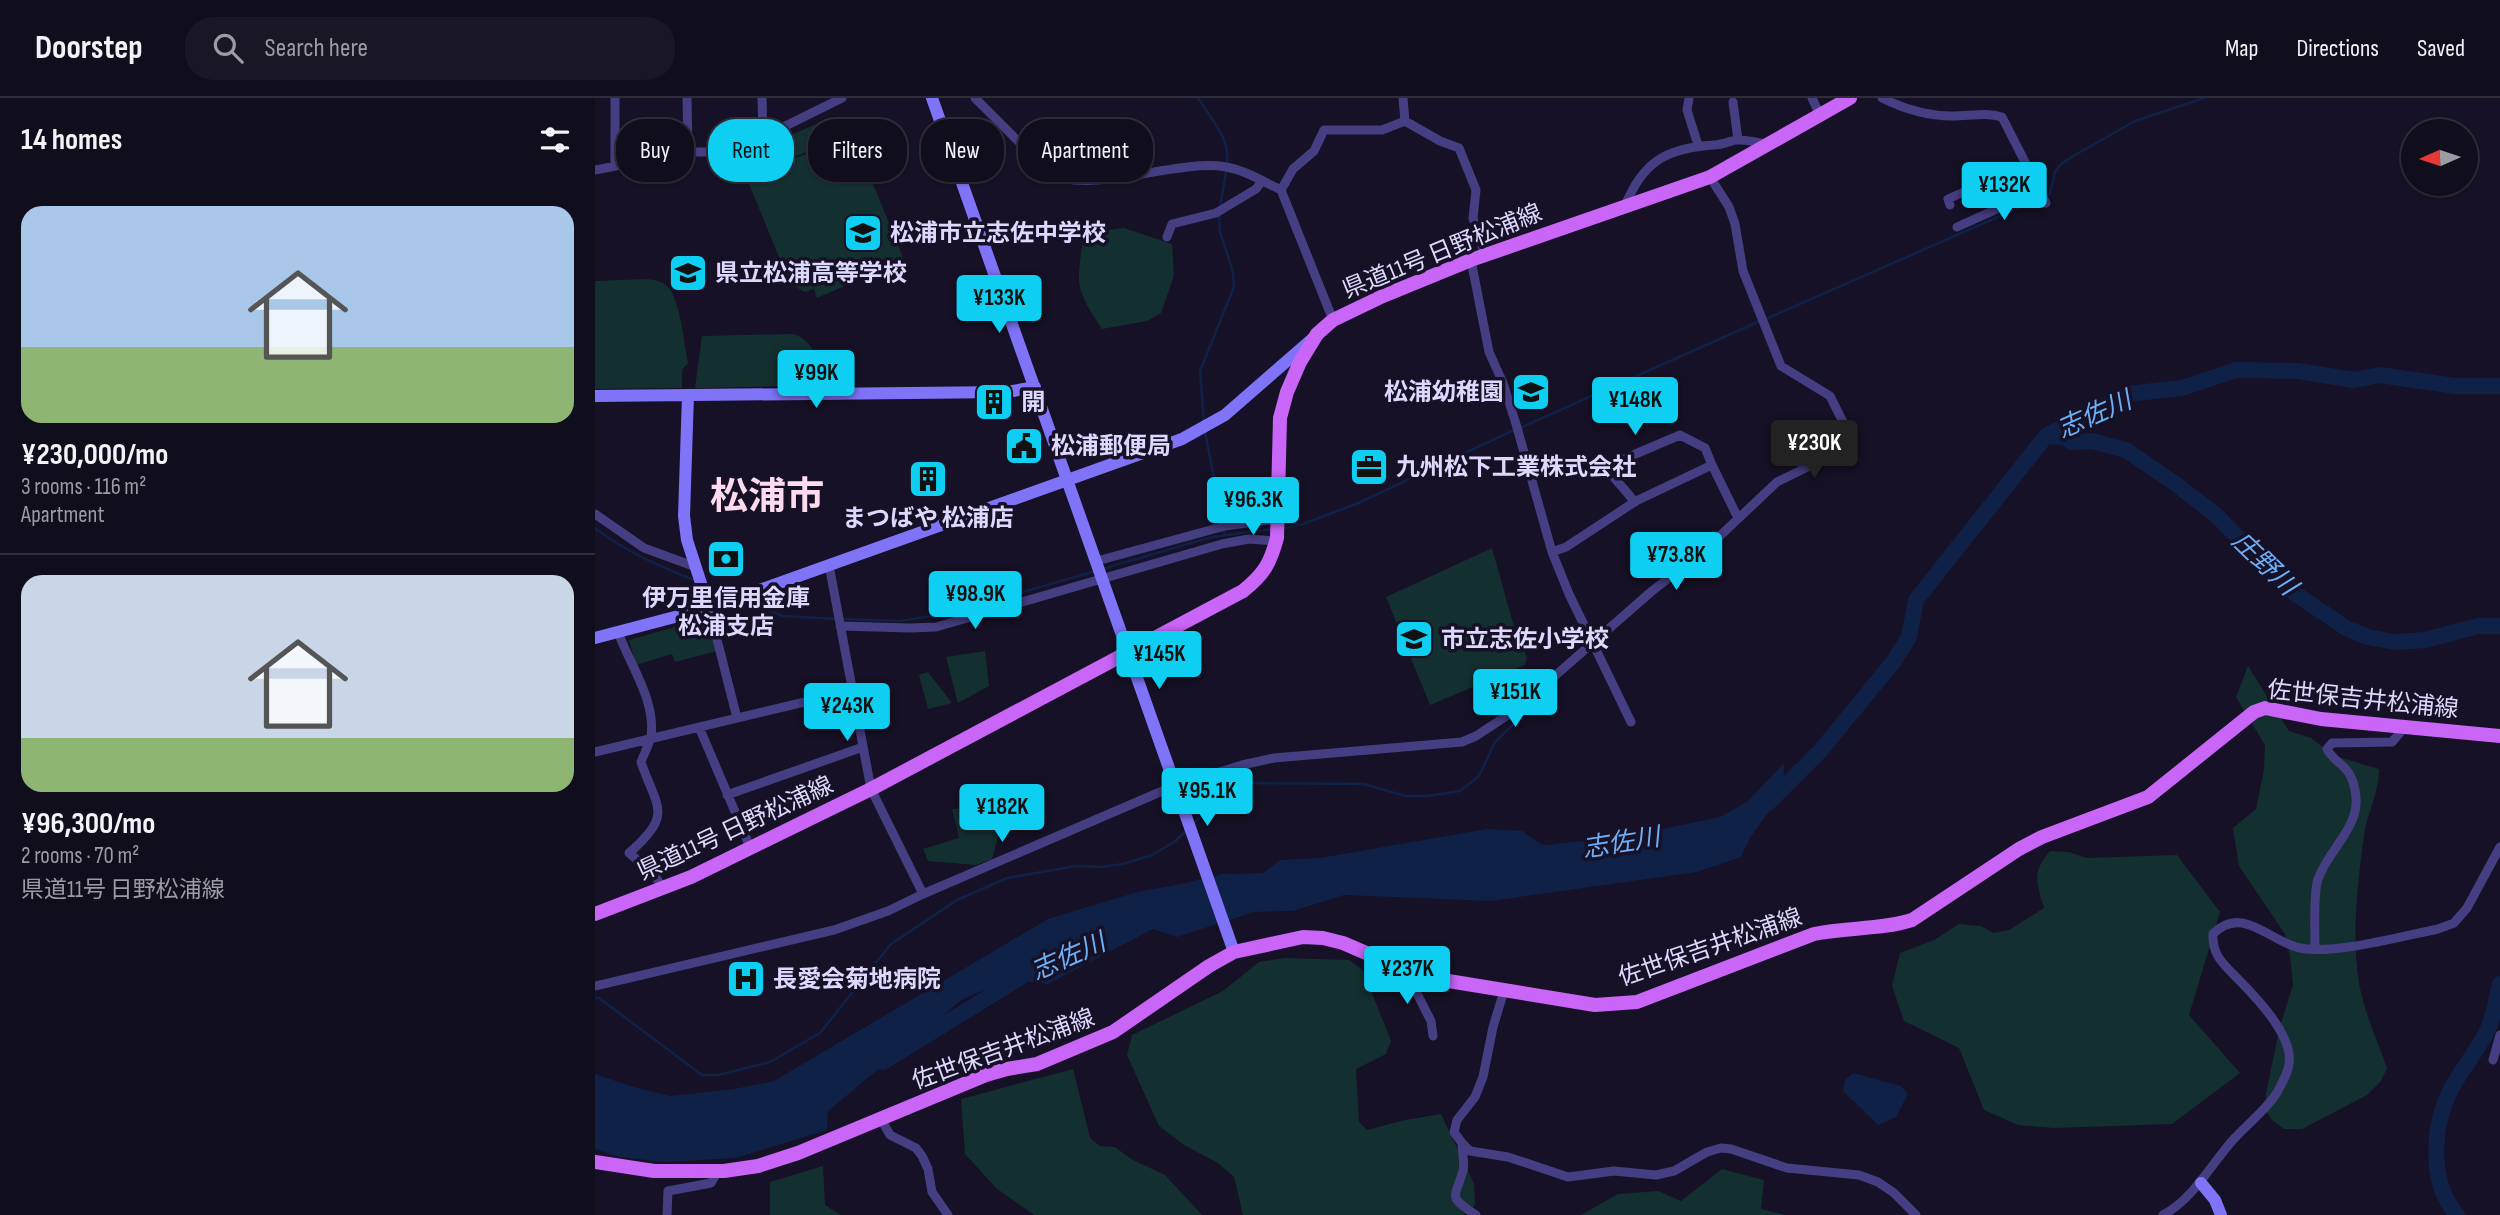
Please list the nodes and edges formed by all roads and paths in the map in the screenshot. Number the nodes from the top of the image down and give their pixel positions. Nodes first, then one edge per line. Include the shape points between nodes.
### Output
1 (615, 98) edge
2 (687, 98) edge
3 (762, 98) edge
4 (842, 98) edge
5 (932, 98) edge
6 (975, 98) edge
7 (1403, 98) edge
8 (1689, 98) edge
9 (1812, 98) edge
10 (1850, 98) edge
11 (1882, 98) edge
12 (1733, 102) dead end
13 (1820, 115) junction
14 (687, 119) edge
15 (763, 119) edge
16 (1405, 121) junction
17 (794, 122) edge
18 (1738, 139) junction
19 (1768, 144) junction
20 (1699, 145) junction
21 (2026, 164) junction
22 (615, 166) joint
23 (595, 170) edge
24 (1710, 177) junction
25 (1262, 181) junction
26 (1281, 190) junction
27 (2040, 191) junction
28 (2046, 203) dead end
29 (1950, 205) dead end
30 (1625, 206) junction
31 (1957, 227) dead end
32 (1167, 237) dead end
33 (1478, 258) junction
34 (1333, 320) junction
35 (1317, 334) junction
36 (1035, 387) junction
37 (688, 395) junction
38 (595, 396) edge
39 (1712, 465) junction
40 (1068, 480) junction
41 (1635, 502) junction
42 (595, 514) edge
43 (1738, 518) junction
44 (1278, 519) junction
45 (1277, 539) junction
46 (1552, 552) junction
47 (829, 565) junction
48 (696, 567) junction
49 (1100, 569) junction
50 (709, 608) junction
51 (840, 629) junction
52 (618, 632) junction
53 (595, 638) edge
54 (1593, 643) junction
55 (1127, 652) junction
56 (851, 691) junction
57 (737, 718) junction
58 (1631, 722) dead end
59 (699, 727) junction
60 (2404, 728) junction
61 (2500, 736) edge
62 (650, 738) junction
63 (863, 747) junction
64 (595, 752) edge
65 (1174, 786) junction
66 (871, 789) junction
67 (727, 794) junction
68 (750, 847) junction
69 (2500, 847) edge
70 (663, 889) junction
71 (923, 894) junction
72 (595, 914) edge
73 (1231, 946) junction
74 (2315, 949) junction
75 (1405, 970) junction
76 (595, 986) edge
77 (1504, 991) junction
78 (2500, 1035) edge
79 (1433, 1036) dead end
80 (2493, 1060) dead end
81 (881, 1119) junction
82 (1462, 1143) junction
83 (595, 1161) edge
84 (718, 1171) junction
85 (2201, 1183) junction
86 (1472, 1214) edge
87 (667, 1215) edge
88 (948, 1215) edge
89 (1916, 1215) edge
90 (2163, 1215) edge
91 (2221, 1215) edge

1 - 22 street
2 - 14 street
3 - 15 street
4 - 17 street
5 - 36 street
6 - 25 street via 1059,179 1085,181 1175,169 1229,168
7 - 16 street
8 - 20 street via 1687,110
9 - 13 street
10 - 13 main road, 県道11号 日野松浦線
11 - 21 street via 1904,109 2002,117
12 - 18 street
13 - 19 main road, 県道11号 日野松浦線
16 - 26 street via 1382,130 1324,130 1314,151 1293,169
16 - 33 street via 1459,148 1476,190 1473,218
18 - 19 street
18 - 20 street via 1716,146
19 - 24 main road, 県道11号 日野松浦線
20 - 30 street via 1661,156 1635,182
21 - 27 street
21 - 29 street via 1948,199
22 - 23 street
24 - 30 main road, 県道11号 日野松浦線
24 - 43 street via 1729,207 1743,271 1781,366 1830,396 1843,422 1842,447 1836,453 1777,482
25 - 26 street
25 - 32 street via 1219,211 1172,225
26 - 34 street
27 - 28 street
27 - 31 street
30 - 33 main road, 県道11号 日野松浦線
33 - 34 main road, 県道11号 日野松浦線
33 - 46 street via 1489,352 1516,424
34 - 35 main road, 県道11号 日野松浦線
35 - 40 street via 1225,415 1203,428
35 - 44 main road, 県道11号 日野松浦線 via 1296,372 1280,418
36 - 37 street via 1007,392
36 - 40 street
37 - 38 street
37 - 48 street via 684,516
39 - 41 street
39 - 41 street via 1705,448 1680,435 1605,467
39 - 43 street
40 - 47 street
40 - 49 street
41 - 46 street
42 - 48 street via 644,548
43 - 54 street
44 - 45 main road, 県道11号 日野松浦線
44 - 49 street via 1223,527
45 - 49 street via 1234,541
45 - 55 main road, 県道11号 日野松浦線 via 1262,575 1243,591
46 - 54 street
47 - 50 street
47 - 51 street
48 - 50 street
49 - 51 street via 936,626
49 - 55 street
50 - 52 street
50 - 57 street
51 - 56 street
52 - 53 street
52 - 62 street via 649,701
54 - 58 street
54 - 65 street via 1517,709 1461,742 1274,758
55 - 65 street
55 - 66 main road, 県道11号 日野松浦線
56 - 57 street
56 - 63 street
57 - 59 street
59 - 62 street
59 - 67 street
60 - 61 main road, 佐世保吉井松浦線
60 - 74 street via 2392,742 2332,743 2327,750 2352,779 2356,806 2354,820 2316,882
60 - 77 main road, 佐世保吉井松浦線 via 2265,708 2148,796 2019,849 1913,920 1814,934 1637,1002 1595,1005
62 - 64 street
62 - 70 street via 641,762 659,816 629,853 655,874
63 - 66 street
63 - 67 street
65 - 71 street
65 - 73 street
66 - 68 main road, 県道11号 日野松浦線
66 - 71 street
67 - 68 street
68 - 70 main road, 県道11号 日野松浦線
69 - 74 street via 2454,923 2399,937
70 - 72 main road, 県道11号 日野松浦線
71 - 76 street via 834,930
73 - 75 main road, 佐世保吉井松浦線 via 1323,938
73 - 81 main road, 佐世保吉井松浦線 via 1113,1032
74 - 85 street via 2293,946 2248,923 2220,926 2213,934 2212,948 2223,964 2282,1033 2290,1063 2275,1095 2208,1169
75 - 77 main road, 佐世保吉井松浦線
75 - 79 street via 1431,1021
77 - 82 street via 1483,1077 1475,1097 1457,1120 1454,1132
78 - 80 street
81 - 84 main road, 佐世保吉井松浦線 via 758,1166
81 - 88 street via 890,1135 922,1156 932,1192
82 - 86 street via 1464,1168 1455,1197
82 - 89 street via 1471,1151 1508,1157 1569,1177 1614,1171 1656,1175 1674,1171 1707,1152 1731,1149 1787,1168 1859,1175 1894,1193
83 - 84 main road, 佐世保吉井松浦線 via 654,1171
84 - 87 street via 711,1183 668,1191
85 - 90 street
85 - 91 street

